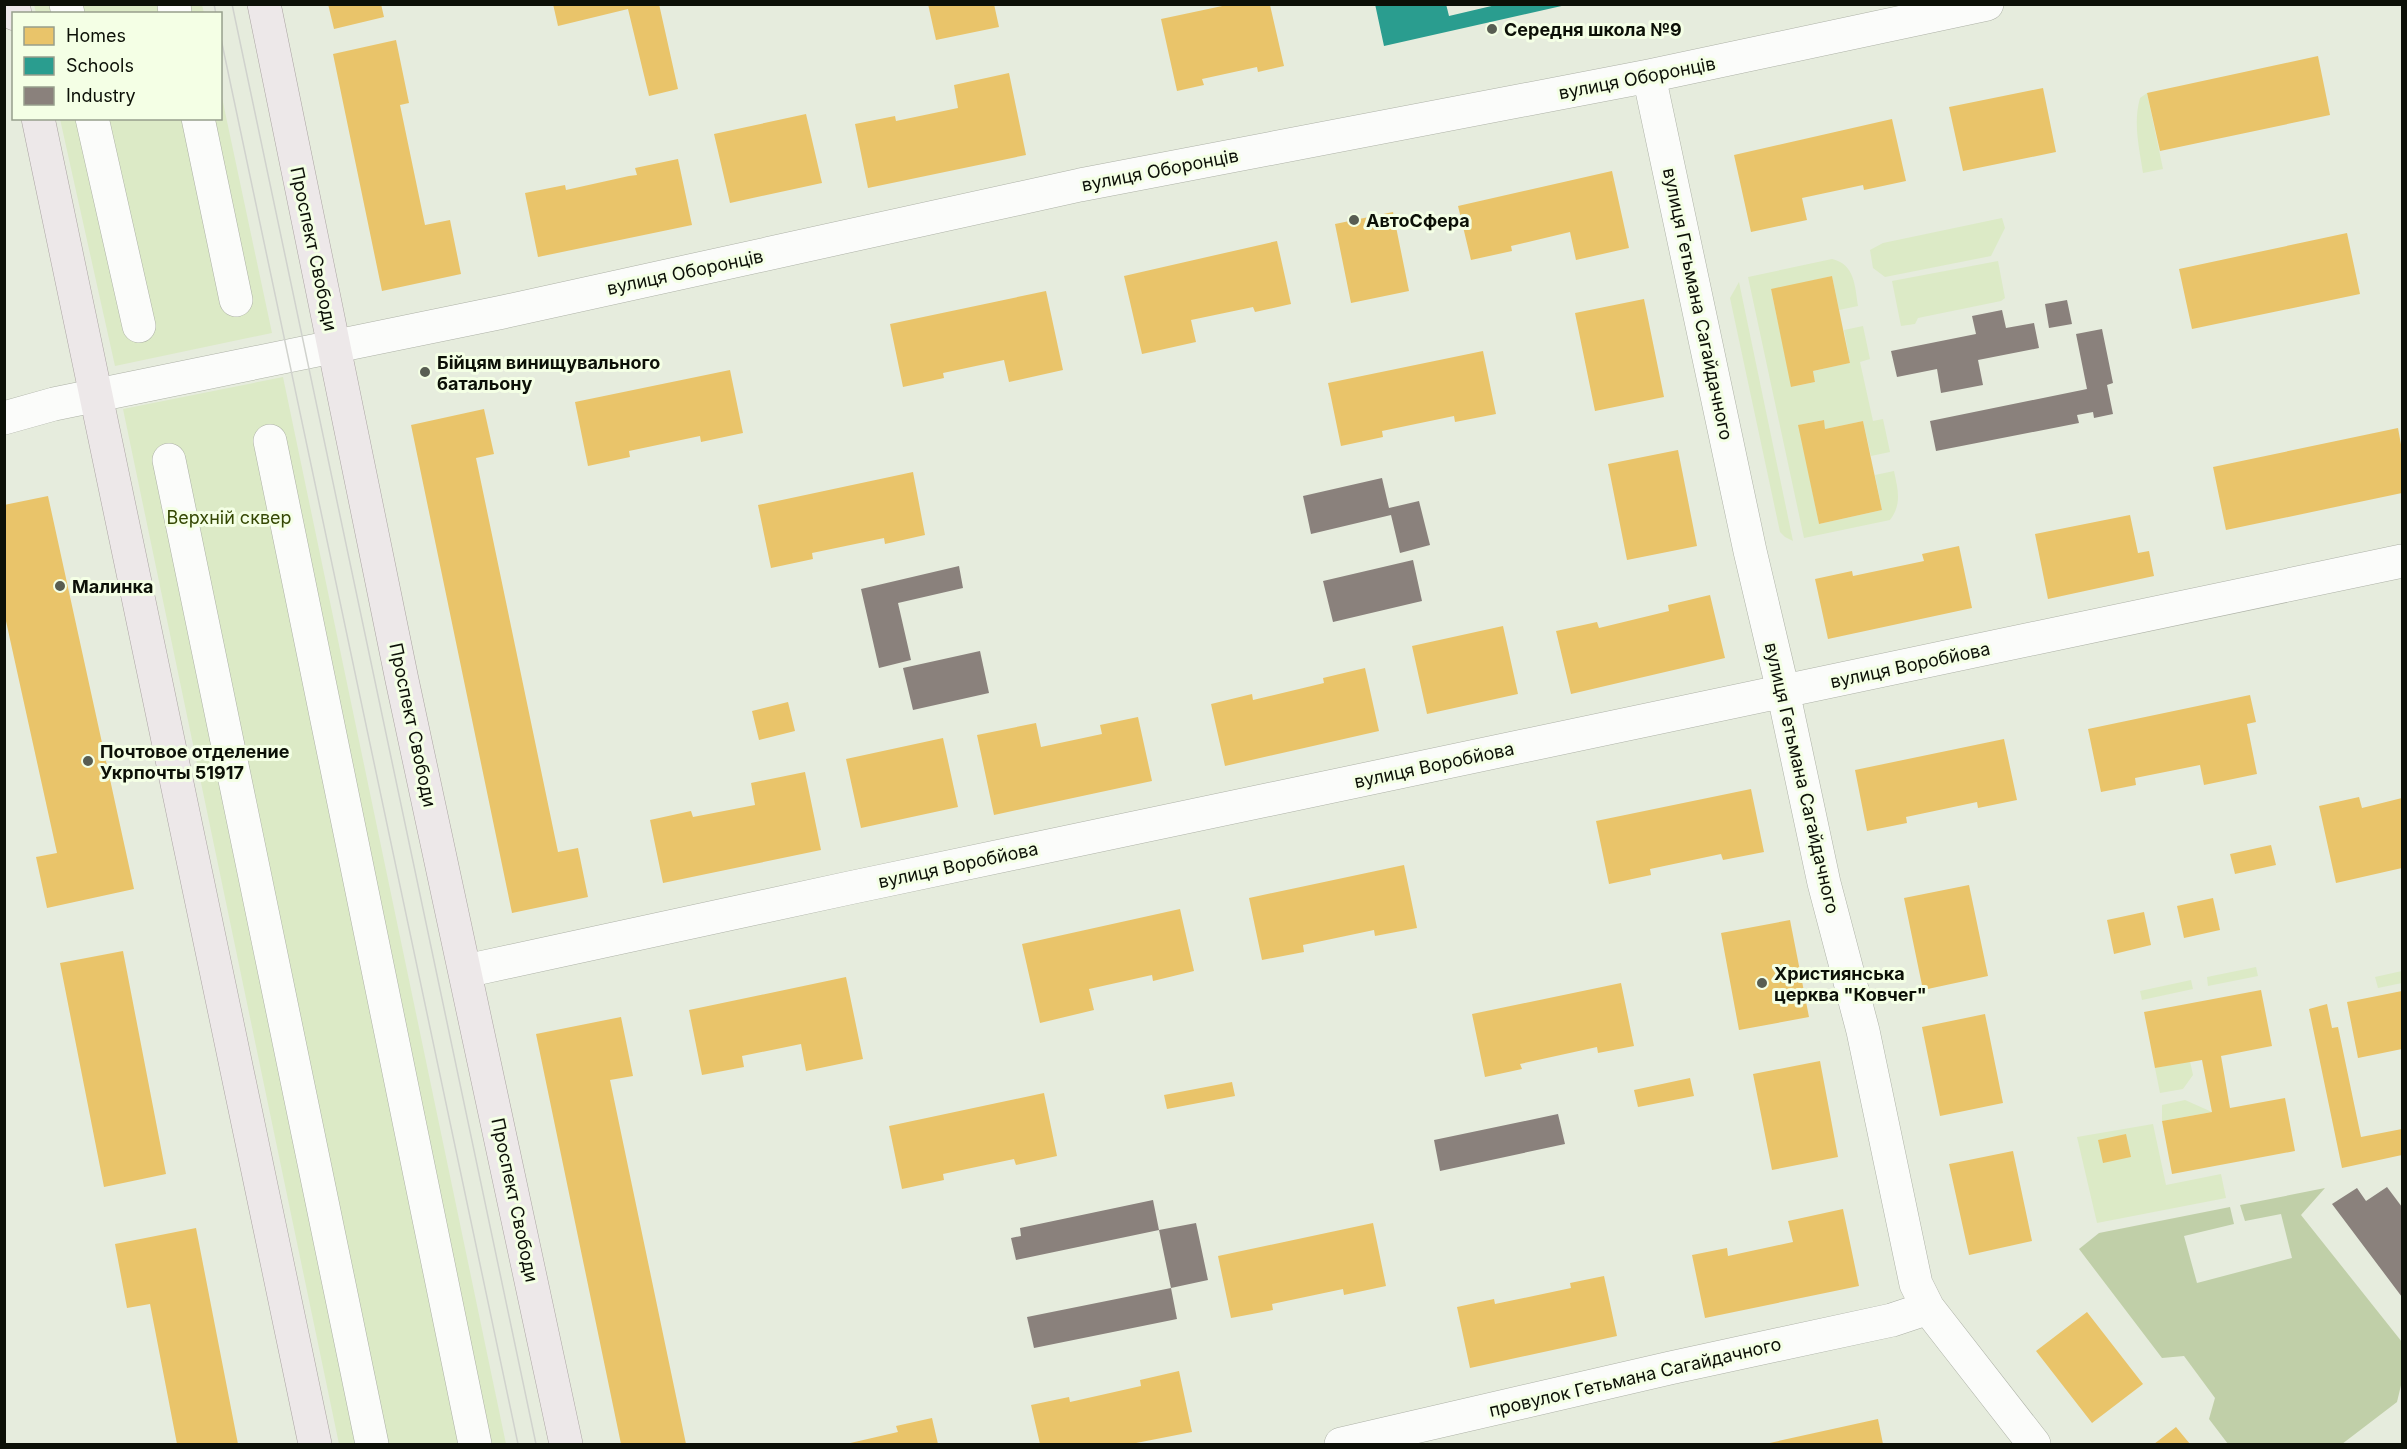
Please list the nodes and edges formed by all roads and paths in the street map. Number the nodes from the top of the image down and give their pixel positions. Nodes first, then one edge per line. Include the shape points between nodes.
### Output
1 (264, 4) edge
2 (1988, 4) edge
3 (1649, 76) junction
4 (38, 120) edge
5 (92, 120) edge
6 (198, 120) edge
7 (236, 300) dead end
8 (139, 326) dead end
9 (334, 345) junction
10 (98, 395) junction
11 (4, 418) edge
12 (270, 441) dead end
13 (169, 460) dead end
14 (2403, 561) edge
15 (1783, 691) junction
16 (466, 971) junction
17 (1928, 1308) junction
18 (315, 1444) edge
19 (372, 1444) edge
20 (475, 1444) edge
21 (566, 1444) edge
22 (1341, 1444) edge
23 (2034, 1444) edge

1 - 9 main road, Проспект Свободи
2 - 3 street, вулиця Оборонців
3 - 9 street, вулиця Оборонців via 1080,185 503,312
3 - 15 street, вулиця Гетьмана Сагайдачного
4 - 10 main road
5 - 8 street
6 - 7 street
9 - 10 street, вулиця Оборонців
9 - 16 main road, Проспект Свободи
10 - 11 street, вулиця Оборонців
10 - 18 main road
12 - 20 street
13 - 19 street
14 - 15 street, вулиця Воробйова
15 - 16 street, вулиця Воробйова
15 - 17 street, вулиця Гетьмана Сагайдачного via 1824,883 1863,1031 1910,1261 1917,1288
16 - 21 main road, Проспект Свободи
17 - 22 street, провулок Гетьмана Сагайдачного via 1892,1320
17 - 23 street, вулиця Гетьмана Сагайдачного

